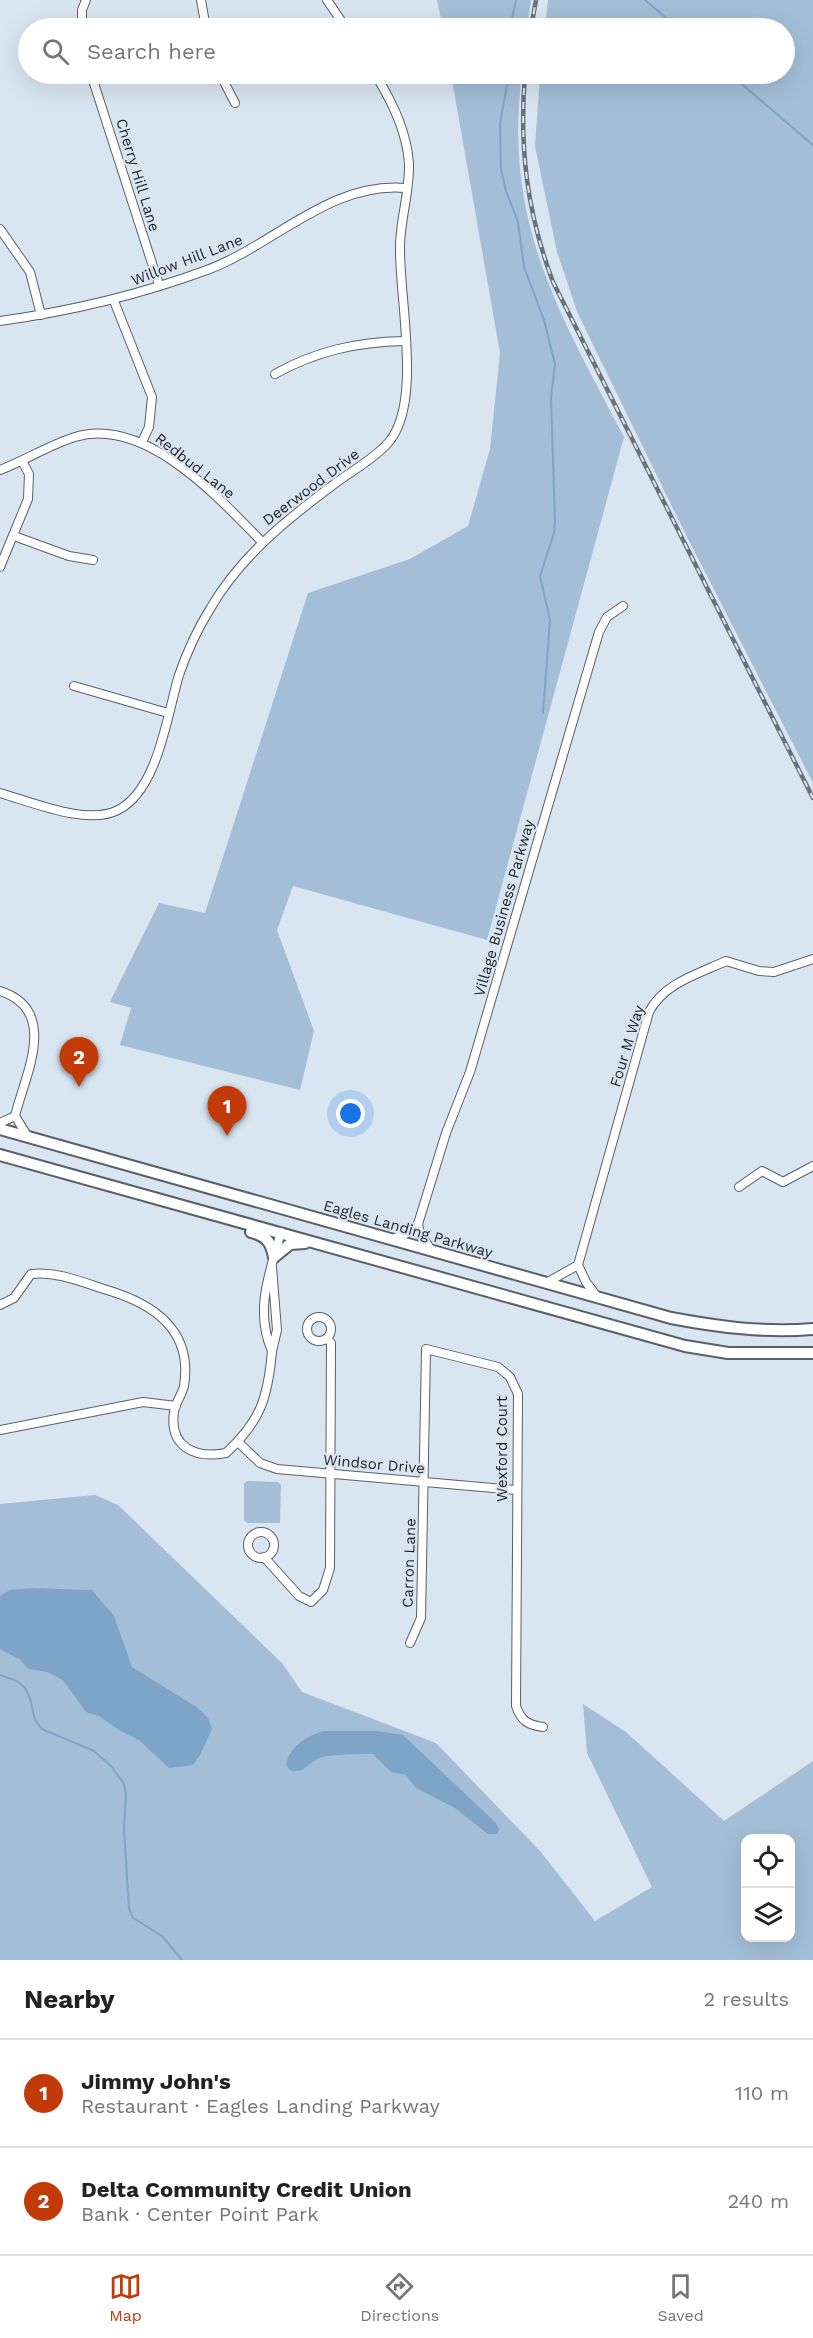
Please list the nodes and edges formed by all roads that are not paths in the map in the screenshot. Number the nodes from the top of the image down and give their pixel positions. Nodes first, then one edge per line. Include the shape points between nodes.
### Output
1 (86, 0) edge
2 (201, 0) edge
3 (327, 0) edge
4 (82, 18) edge
5 (204, 18) edge
6 (339, 18) edge
7 (95, 84) edge
8 (225, 84) edge
9 (380, 84) edge
10 (235, 104) dead end
11 (406, 188) junction
12 (0, 229) edge
13 (159, 285) junction
14 (114, 301) junction
15 (41, 315) junction
16 (0, 321) edge
17 (404, 341) junction
18 (275, 374) dead end
19 (142, 442) junction
20 (22, 461) junction
21 (0, 470) edge
22 (14, 536) junction
23 (262, 542) junction
24 (93, 560) dead end
25 (0, 567) edge
26 (623, 606) dead end
27 (74, 686) dead end
28 (168, 713) junction
29 (0, 793) edge
30 (813, 959) edge
31 (0, 991) edge
32 (15, 1116) junction
33 (0, 1123) edge
34 (0, 1129) edge
35 (28, 1138) junction
36 (0, 1155) edge
37 (813, 1166) edge
38 (739, 1187) dead end
39 (155, 1198) junction
40 (418, 1224) junction
41 (281, 1233) junction
42 (390, 1239) junction
43 (321, 1244) junction
44 (433, 1252) junction
45 (272, 1264) junction
46 (578, 1265) junction
47 (546, 1283) junction
48 (599, 1298) junction
49 (0, 1305) edge
50 (813, 1329) edge
51 (327, 1338) dead end
52 (272, 1351) junction
53 (813, 1353) edge
54 (176, 1406) junction
55 (0, 1430) edge
56 (238, 1442) junction
57 (331, 1474) junction
58 (424, 1482) junction
59 (516, 1490) junction
60 (264, 1557) dead end
61 (410, 1643) dead end
62 (543, 1727) dead end

1 - 4 street
2 - 5 street
3 - 6 street
7 - 13 street, Cherry Hill Lane
8 - 10 street
9 - 11 street, Deerwood Drive via 400,122 409,165
11 - 13 street, Willow Hill Lane via 371,188 346,195 255,248
11 - 17 street, Deerwood Drive via 400,248
12 - 15 street via 30,272
13 - 14 street, Willow Hill Lane
14 - 15 street, Willow Hill Lane
14 - 19 street via 152,397 149,427
15 - 16 street, Willow Hill Lane
17 - 18 street via 373,342 318,353
17 - 23 street, Deerwood Drive via 405,406 389,442
19 - 20 street, Redbud Lane via 115,434 77,436
19 - 23 street, Redbud Lane via 202,485
20 - 21 street, Redbud Lane
20 - 22 street via 29,474 30,489
22 - 24 street via 69,556
22 - 25 street
23 - 28 street, Deerwood Drive via 227,581 210,608 180,673
26 - 40 street, Village Business Parkway via 606,617 599,632 470,1072
27 - 28 street
28 - 29 street, Deerwood Drive via 151,773 140,792 119,810 104,816 69,813
30 - 46 street, Four M Way via 774,972 726,961 669,988 656,999 649,1012
31 - 32 street via 19,1000 36,1028
32 - 33 street
32 - 35 street
34 - 35 main road, Eagles Landing Parkway
35 - 42 main road, Eagles Landing Parkway
36 - 39 main road
37 - 38 street via 783,1182 762,1171
39 - 41 main road
39 - 45 main road via 192,1215 262,1235 272,1246
40 - 42 street
40 - 44 street
41 - 43 main road
41 - 45 street
42 - 44 main road, Eagles Landing Parkway
43 - 45 main road via 290,1244
43 - 53 main road via 685,1346 728,1353
44 - 47 main road, Eagles Landing Parkway
45 - 52 street via 277,1330
45 - 52 street via 270,1295 264,1306 266,1337
46 - 47 street
46 - 48 street
47 - 48 main road, Eagles Landing Parkway
48 - 50 main road, Eagles Landing Parkway via 729,1329
49 - 54 street via 14,1298 31,1274 46,1272 151,1307 167,1321 183,1356 184,1389
51 - 57 street via 331,1343
52 - 56 street via 265,1400
54 - 55 street via 143,1402
54 - 56 street via 174,1432 187,1451 200,1455 226,1453
56 - 57 street, Windsor Drive via 260,1462 277,1469
57 - 58 street, Windsor Drive
57 - 60 street via 330,1568 316,1600 311,1602 299,1596
58 - 59 street, Windsor Drive
58 - 59 street, Wexford Court via 426,1349 498,1367 510,1377 518,1394
58 - 61 street, Carron Lane via 421,1618
59 - 62 street, Wexford Court via 516,1706 528,1725

